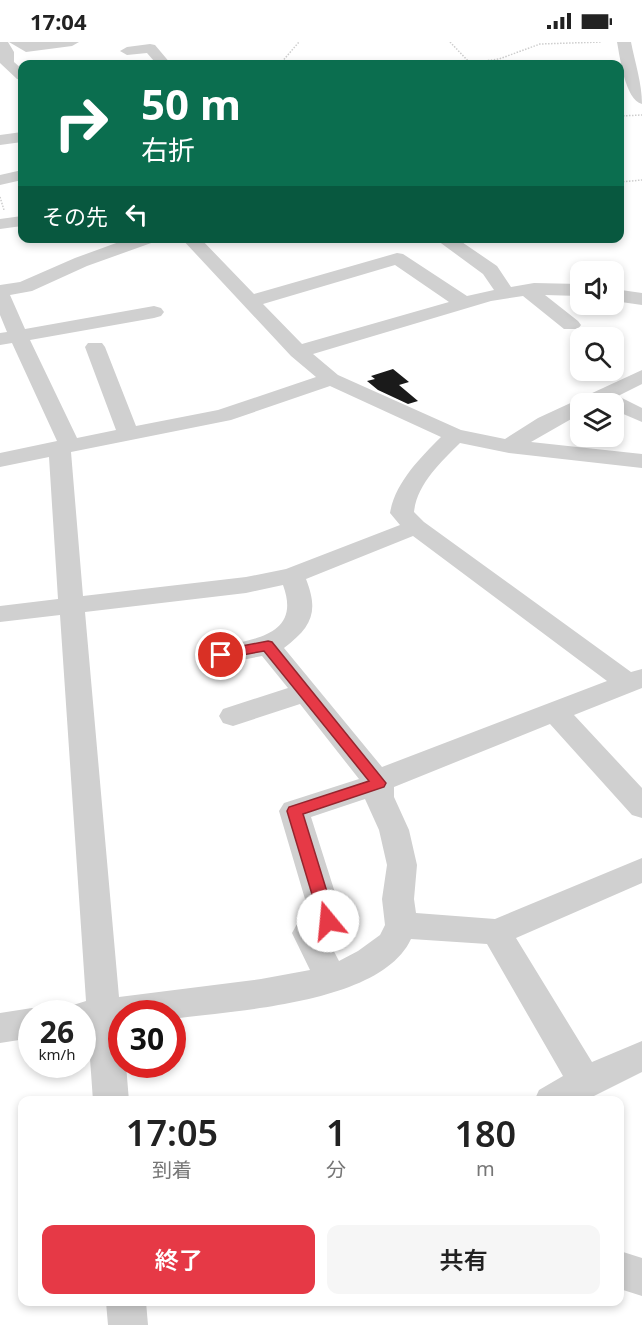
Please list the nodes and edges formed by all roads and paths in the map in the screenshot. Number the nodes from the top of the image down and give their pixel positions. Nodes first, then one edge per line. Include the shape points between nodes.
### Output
1 (1, 42) edge
2 (16, 42) edge
3 (299, 42) edge
4 (450, 42) edge
5 (602, 42) edge
6 (624, 42) edge
7 (539, 43) edge
8 (45, 45) junction
9 (73, 45) edge
10 (124, 46) edge
11 (57, 60) dead end
12 (136, 60) edge
13 (160, 60) edge
14 (283, 60) edge
15 (467, 60) edge
16 (493, 60) edge
17 (18, 73) edge
18 (642, 100) edge
19 (642, 115) edge
20 (624, 116) edge
21 (18, 138) edge
22 (0, 140) edge
23 (18, 176) edge
24 (0, 180) edge
25 (642, 180) edge
26 (624, 182) edge
27 (18, 222) edge
28 (0, 224) edge
29 (134, 243) edge
30 (195, 243) edge
31 (450, 243) edge
32 (527, 290) junction
33 (570, 290) edge
34 (0, 292) edge
35 (506, 293) junction
36 (624, 296) edge
37 (642, 299) edge
38 (249, 302) junction
39 (464, 303) junction
40 (154, 312) dead end
41 (571, 325) dead end
42 (9, 337) edge
43 (95, 347) dead end
44 (298, 352) junction
45 (642, 376) edge
46 (331, 379) junction
47 (608, 393) edge
48 (624, 410) edge
49 (570, 411) edge
50 (642, 416) edge
51 (128, 434) junction
52 (455, 435) junction
53 (65, 446) junction
54 (509, 446) junction
55 (0, 460) edge
56 (642, 461) edge
57 (416, 527) junction
58 (292, 576) junction
59 (73, 606) junction
60 (0, 614) edge
61 (268, 646) junction
62 (221, 655) dead end
63 (635, 681) edge
64 (306, 692) junction
65 (554, 711) junction
66 (233, 716) dead end
67 (379, 783) junction
68 (642, 807) edge
69 (642, 870) edge
70 (401, 925) junction
71 (497, 932) junction
72 (332, 980) junction
73 (92, 1000) edge
74 (96, 1014) edge
75 (18, 1025) edge
76 (0, 1028) edge
77 (96, 1028) edge
78 (642, 1056) edge
79 (585, 1082) junction
80 (110, 1096) edge
81 (561, 1096) edge
82 (624, 1271) edge
83 (642, 1277) edge
84 (126, 1306) edge
85 (128, 1325) edge

1 - 17 street via 7,52 7,63
2 - 8 street via 26,48
3 - 14 path
4 - 15 path
5 - 7 path
6 - 18 street via 630,76
7 - 16 path
8 - 9 street
8 - 11 street
10 - 12 street
10 - 13 street via 150,48
19 - 20 path
21 - 22 street
23 - 24 street
25 - 26 path
27 - 28 street
29 - 34 street via 25,287
30 - 38 street
31 - 35 street via 490,270
32 - 33 street
32 - 35 street
32 - 41 street
34 - 42 street
35 - 39 street
36 - 37 street
38 - 39 street via 397,258
38 - 44 street
39 - 44 street
40 - 42 street
42 - 53 street
43 - 51 street
44 - 46 street
45 - 47 street
46 - 51 street via 223,415
46 - 52 street
48 - 50 street
49 - 54 street
51 - 53 street
52 - 54 street
52 - 57 street via 405,497 402,513
53 - 55 street
53 - 59 street
54 - 56 street
57 - 58 street
57 - 63 street
58 - 59 street
58 - 61 street via 303,606 299,620
59 - 60 street
59 - 73 street
61 - 62 street
61 - 64 street
63 - 65 street
64 - 66 street
64 - 67 street
65 - 67 street via 387,776
65 - 68 street
67 - 70 street via 379,797 394,830 402,865 398,899
67 - 72 street via 294,811 328,921 308,933
69 - 71 street
70 - 71 street
70 - 72 street via 392,944 370,961
71 - 79 street
72 - 74 street
75 - 76 street
77 - 80 street
78 - 79 street
79 - 81 street
82 - 83 street
84 - 85 street

